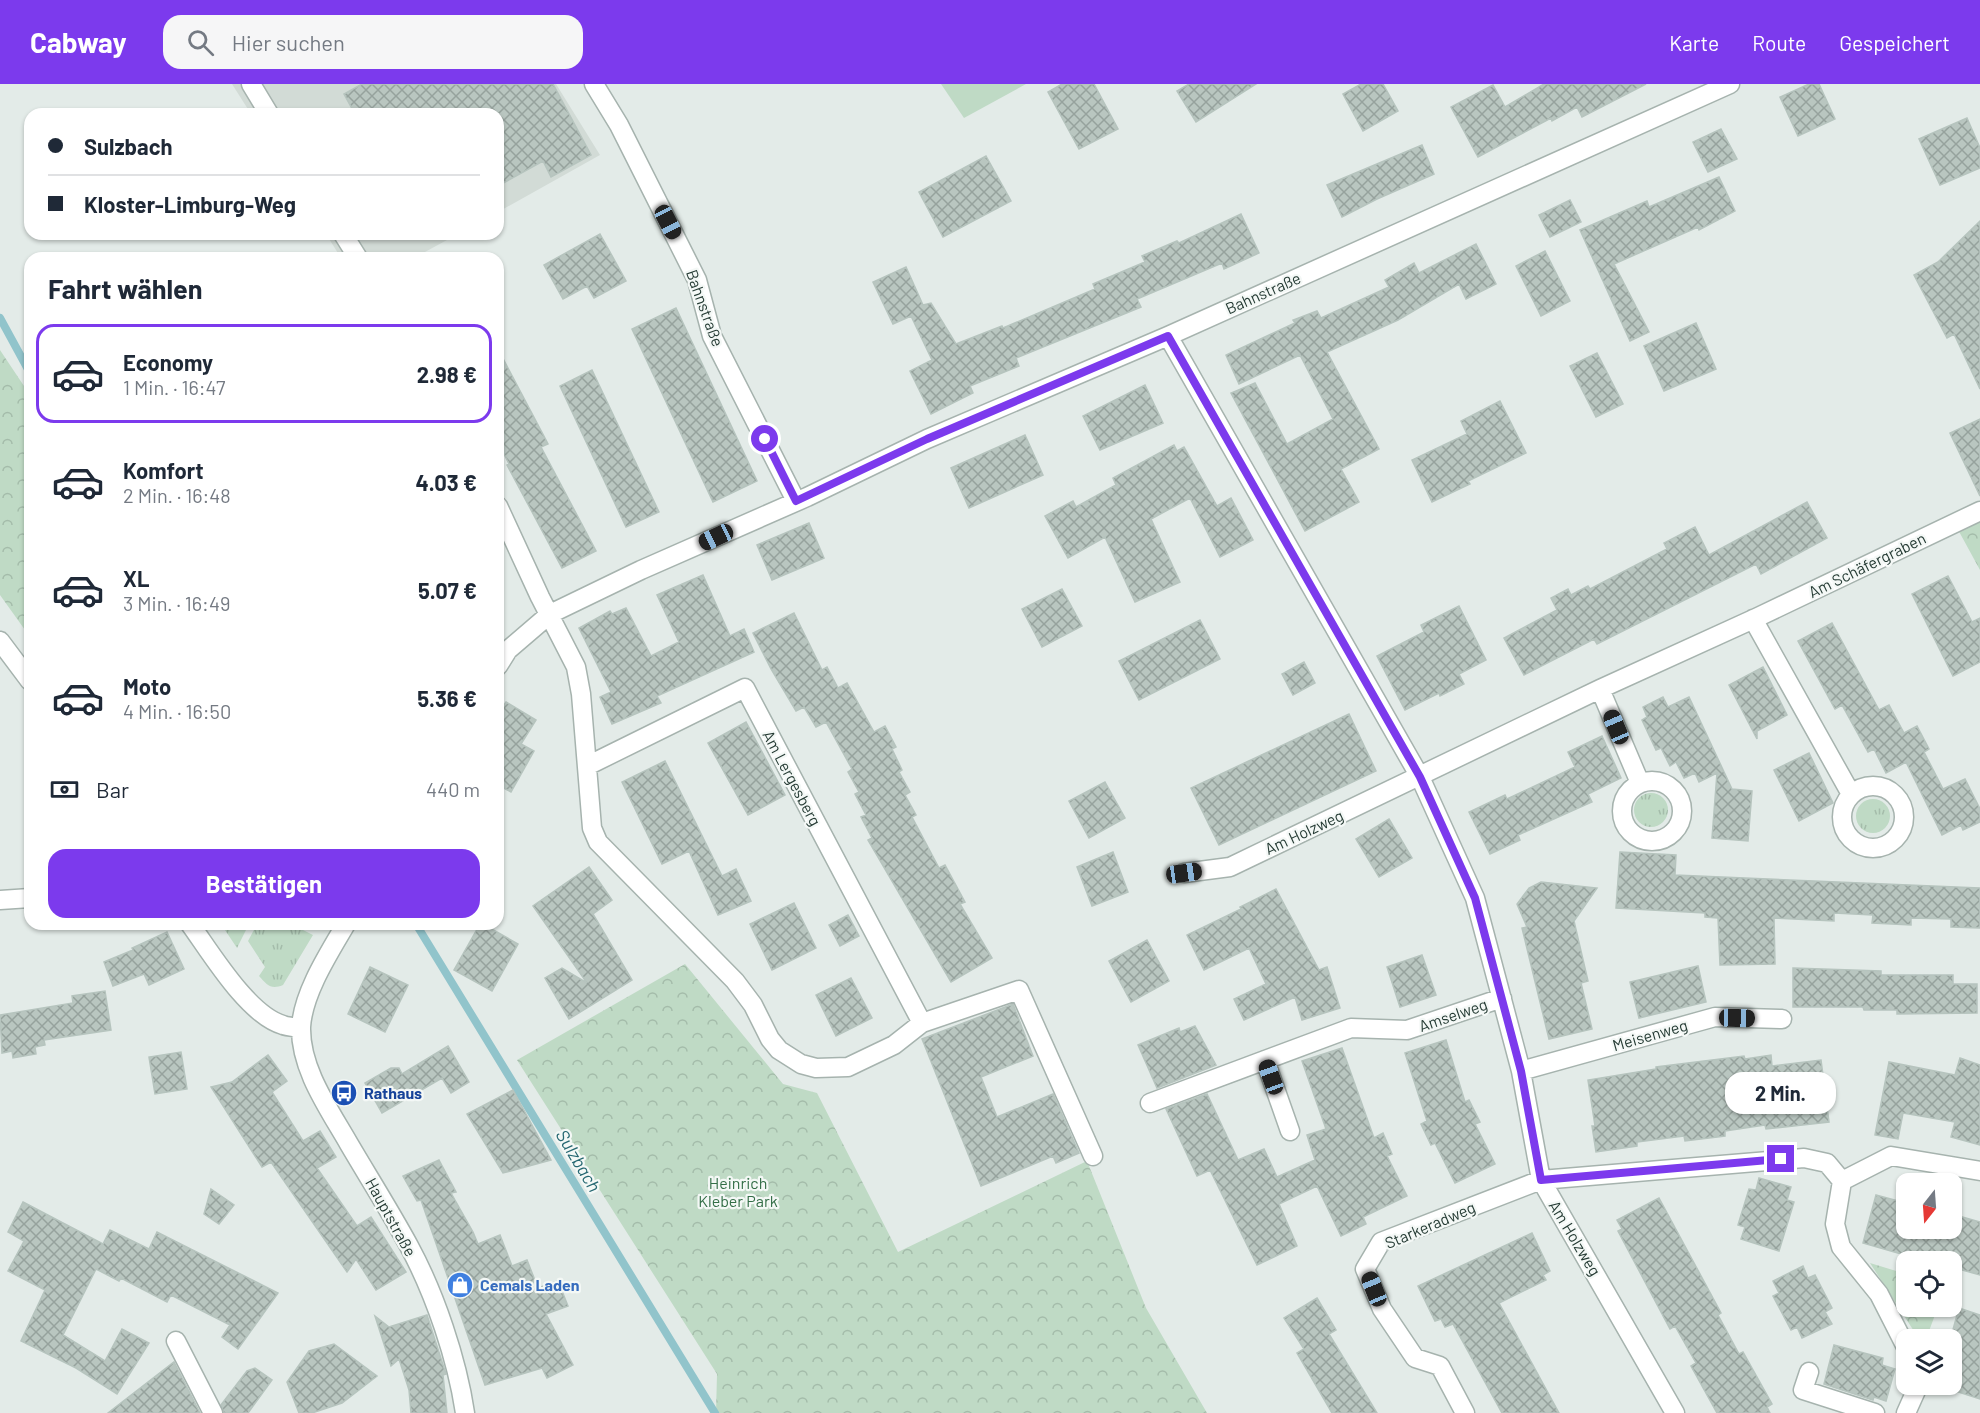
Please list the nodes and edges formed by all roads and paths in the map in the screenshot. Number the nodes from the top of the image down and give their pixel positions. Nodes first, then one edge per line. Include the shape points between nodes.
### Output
1 (251, 84) edge
2 (594, 84) edge
3 (1730, 84) edge
4 (265, 108) edge
5 (1168, 336) junction
6 (796, 501) junction
7 (1980, 511) edge
8 (504, 518) edge
9 (550, 614) junction
10 (1753, 619) junction
11 (0, 641) edge
12 (504, 656) edge
13 (24, 673) edge
14 (1600, 690) junction
15 (587, 766) junction
16 (1420, 777) junction
17 (1640, 783) dead end
18 (1851, 794) dead end
19 (1184, 873) dead end
20 (24, 898) edge
21 (0, 900) edge
22 (194, 930) edge
23 (343, 930) edge
24 (1502, 998) junction
25 (1782, 1018) dead end
26 (922, 1023) junction
27 (301, 1028) junction
28 (1265, 1060) junction
29 (1521, 1071) junction
30 (1150, 1103) dead end
31 (1290, 1131) dead end
32 (1093, 1156) dead end
33 (1980, 1171) edge
34 (1541, 1180) junction
35 (1842, 1181) junction
36 (1897, 1329) edge
37 (176, 1341) dead end
38 (1809, 1372) dead end
39 (1914, 1395) edge
40 (213, 1413) edge
41 (465, 1413) edge
42 (1465, 1413) edge
43 (1676, 1413) edge
44 (1875, 1413) edge
45 (1906, 1413) edge

1 - 4 street
2 - 6 street, Bahnstraße via 619,125 697,280 712,336
3 - 5 street, Bahnstraße
5 - 6 street, Bahnstraße via 927,439
5 - 16 street, Am Holzweg
6 - 9 street, Bahnstraße
7 - 10 street, Am Schäfergraben
8 - 9 street
9 - 12 street, Bahnstraße
9 - 15 street via 576,667
10 - 14 street, Am Schäfergraben
10 - 18 street
11 - 13 street
14 - 16 street, Am Schäfergraben
14 - 17 street
15 - 26 street via 592,828 598,842 746,994 779,1050 816,1068 848,1067 894,1045
15 - 26 street, Am Lergesberg via 745,688
16 - 19 street, Am Holzweg via 1230,867
16 - 24 street, Am Holzweg via 1475,898
20 - 21 street
22 - 27 street via 237,988 263,1015 282,1025
23 - 27 street via 308,996
24 - 28 street, Amselweg via 1407,1030 1351,1028
24 - 29 street, Am Holzweg
25 - 29 street, Meisenweg via 1715,1017
26 - 32 street via 1019,990
27 - 41 street, Hauptstraße via 306,1060 316,1086 410,1248 431,1294 460,1381
28 - 30 street, Amselweg
28 - 31 street
29 - 34 street, Am Holzweg
33 - 35 street via 1891,1156
34 - 35 street via 1804,1158 1827,1163
34 - 42 street, Starkeradweg via 1381,1242 1365,1269 1382,1309 1415,1358 1440,1366
34 - 43 street, Am Holzweg
35 - 36 street via 1835,1224 1841,1247 1879,1294
37 - 40 street
38 - 44 street via 1803,1390
39 - 45 street

